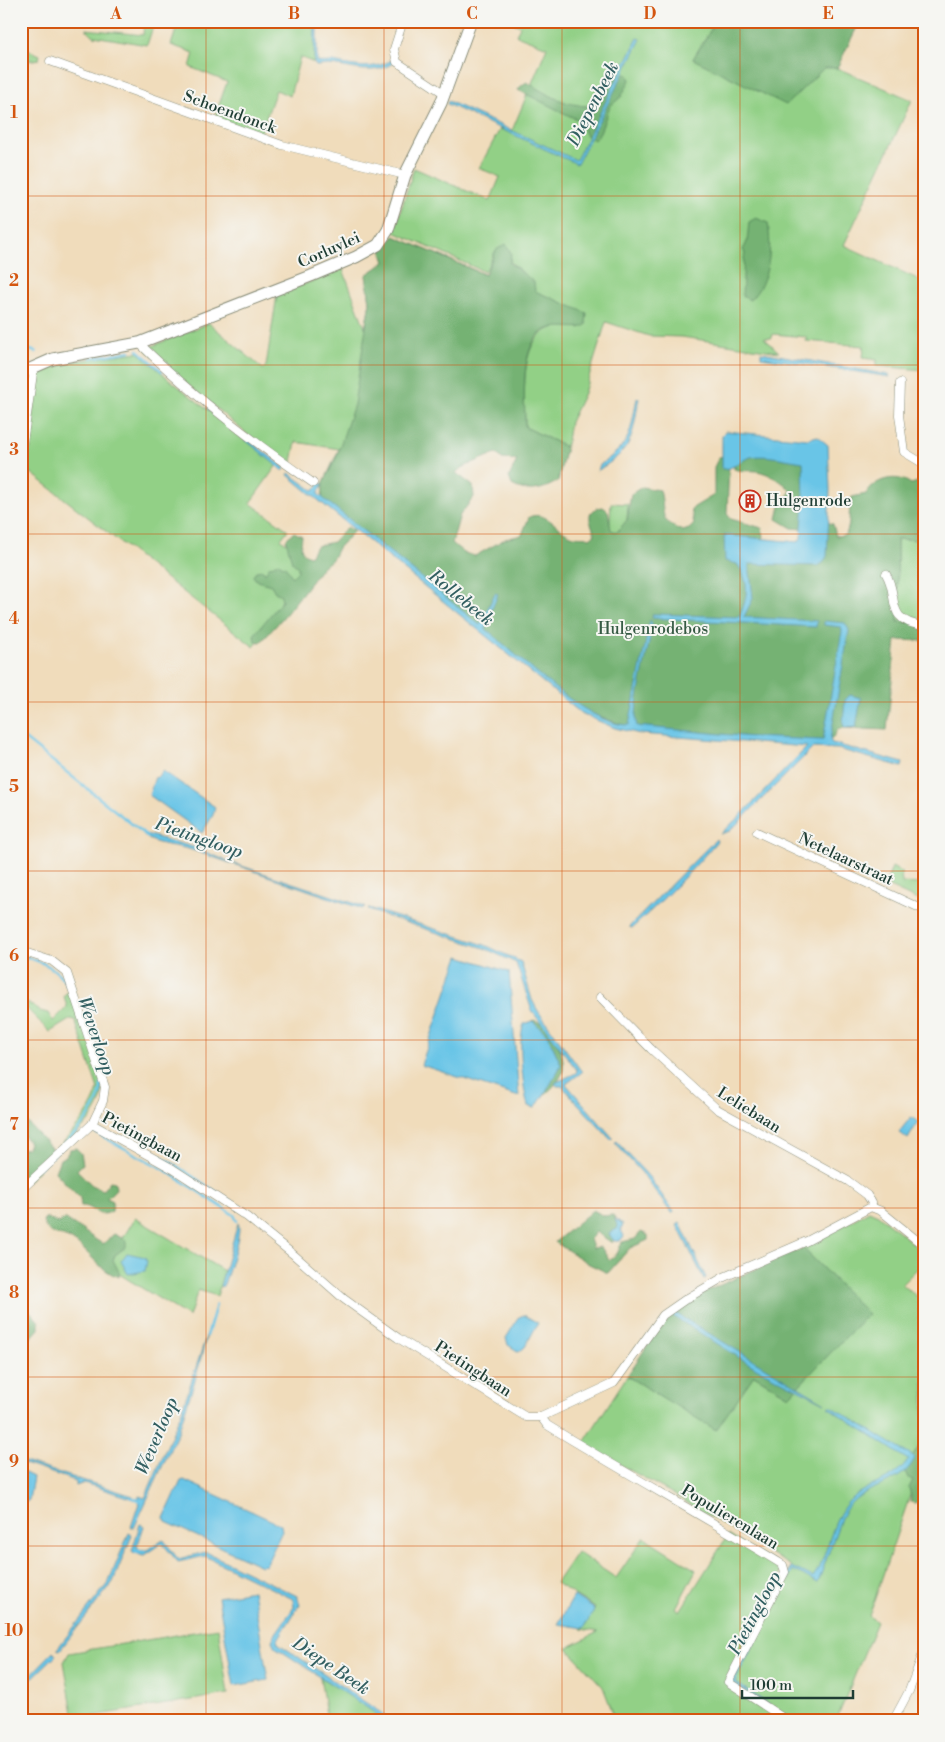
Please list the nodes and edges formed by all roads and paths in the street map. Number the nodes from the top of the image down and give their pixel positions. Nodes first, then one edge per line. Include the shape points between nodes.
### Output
1 (403, 21) edge
2 (472, 21) edge
3 (50, 61) dead end
4 (445, 94) junction
5 (405, 175) junction
6 (139, 344) junction
7 (34, 367) junction
8 (21, 373) edge
9 (900, 383) dead end
10 (21, 456) edge
11 (924, 464) edge
12 (313, 483) dead end
13 (886, 574) dead end
14 (924, 626) edge
15 (757, 832) dead end
16 (924, 910) edge
17 (21, 951) edge
18 (600, 996) dead end
19 (92, 1124) junction
20 (21, 1190) edge
21 (871, 1207) junction
22 (924, 1246) edge
23 (542, 1417) junction
24 (924, 1651) edge
25 (785, 1719) edge
26 (893, 1721) edge

1 - 4 street via 394,49 396,62
2 - 4 street, Corluylei
3 - 5 street, Schoendonck via 282,145
4 - 5 street, Corluylei
5 - 6 street, Corluylei via 388,230 373,248
6 - 7 street, Corluylei via 53,359
6 - 12 street via 252,439
7 - 8 street, Corluylei
7 - 10 street
9 - 11 street via 899,415 904,452
13 - 14 street via 896,611 903,619
15 - 16 street, Netelaarstraat
17 - 19 street via 60,966 71,981 105,1087 103,1101
18 - 21 street, Leliebaan via 651,1049 717,1109 848,1181 867,1195
19 - 20 street, Pietingbaan
19 - 23 street, Pietingbaan via 173,1169 247,1217 344,1299 398,1338 515,1412 526,1417
21 - 22 street via 881,1211
21 - 23 street via 807,1241 724,1277 672,1308 660,1319 614,1383
23 - 25 street, Populierenlaan via 547,1425 782,1565 785,1572 728,1682
24 - 26 street

